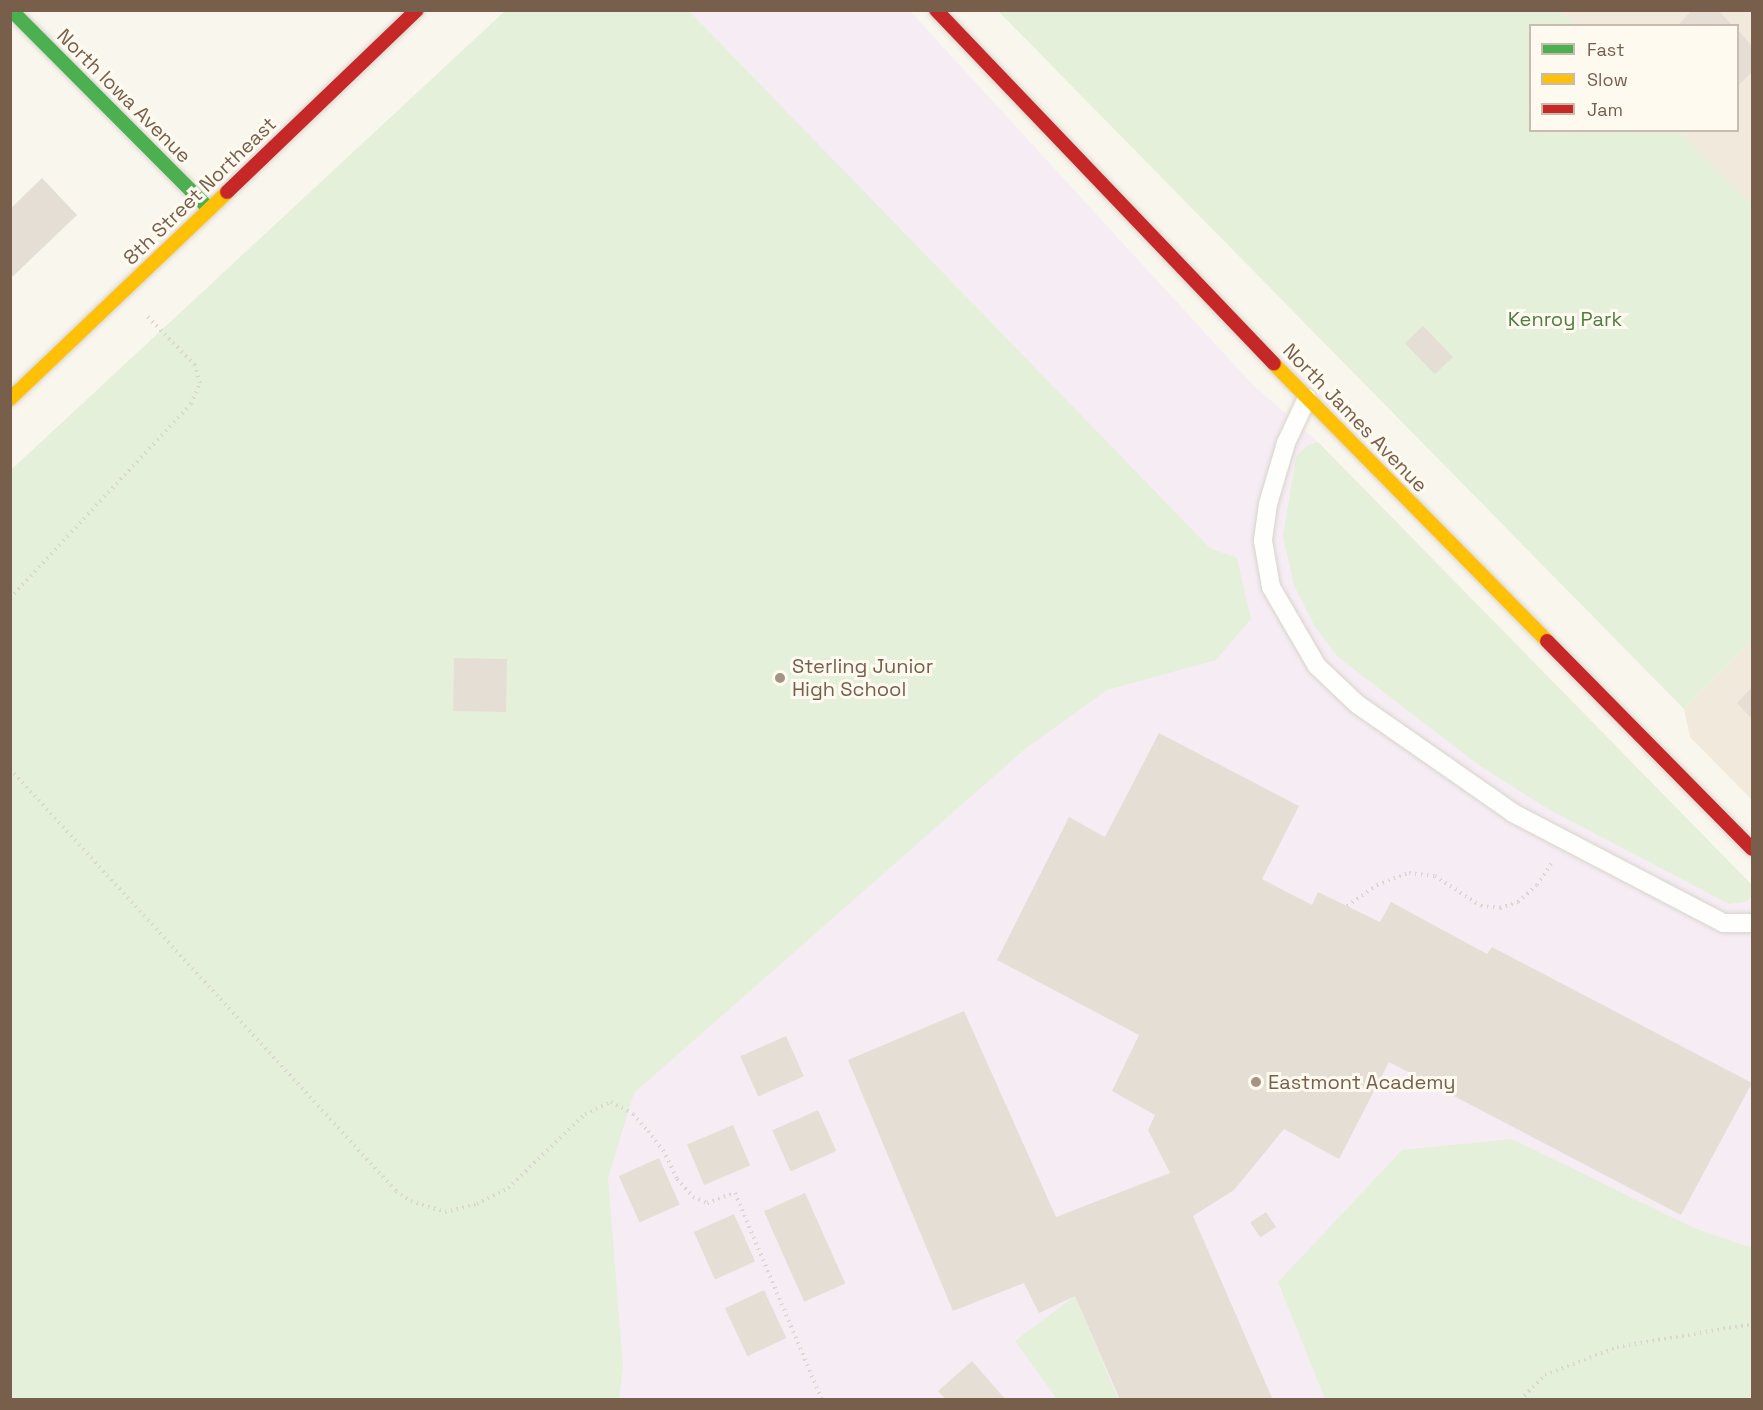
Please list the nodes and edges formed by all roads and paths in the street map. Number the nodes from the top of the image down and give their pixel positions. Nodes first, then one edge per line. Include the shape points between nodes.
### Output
1 (11, 10) edge
2 (417, 10) edge
3 (936, 10) edge
4 (209, 209) junction
5 (146, 315) dead end
6 (1307, 398) junction
7 (10, 399) edge
8 (10, 598) edge
9 (10, 769) edge
10 (1752, 849) edge
11 (1552, 862) dead end
12 (1347, 906) dead end
13 (1752, 923) edge
14 (1752, 1324) edge
15 (822, 1400) edge
16 (1520, 1400) edge

1 - 4 street, North Iowa Avenue
2 - 4 street, 8th Street Northeast
3 - 6 street, North James Avenue
4 - 7 street, 8th Street Northeast
5 - 8 path via 195,365 200,383 191,404
6 - 10 street, North James Avenue
6 - 13 lane via 1286,442 1268,504 1263,541 1271,587 1317,666 1358,704 1513,813 1723,923
9 - 15 path via 396,1191 411,1201 445,1212 477,1204 508,1188 585,1114 611,1102 633,1114 648,1131 663,1150 677,1179 693,1197 707,1203 735,1193
11 - 12 path via 1537,885 1518,902 1500,908 1481,906 1435,876 1409,873 1377,885
14 - 16 path via 1617,1347 1545,1375

